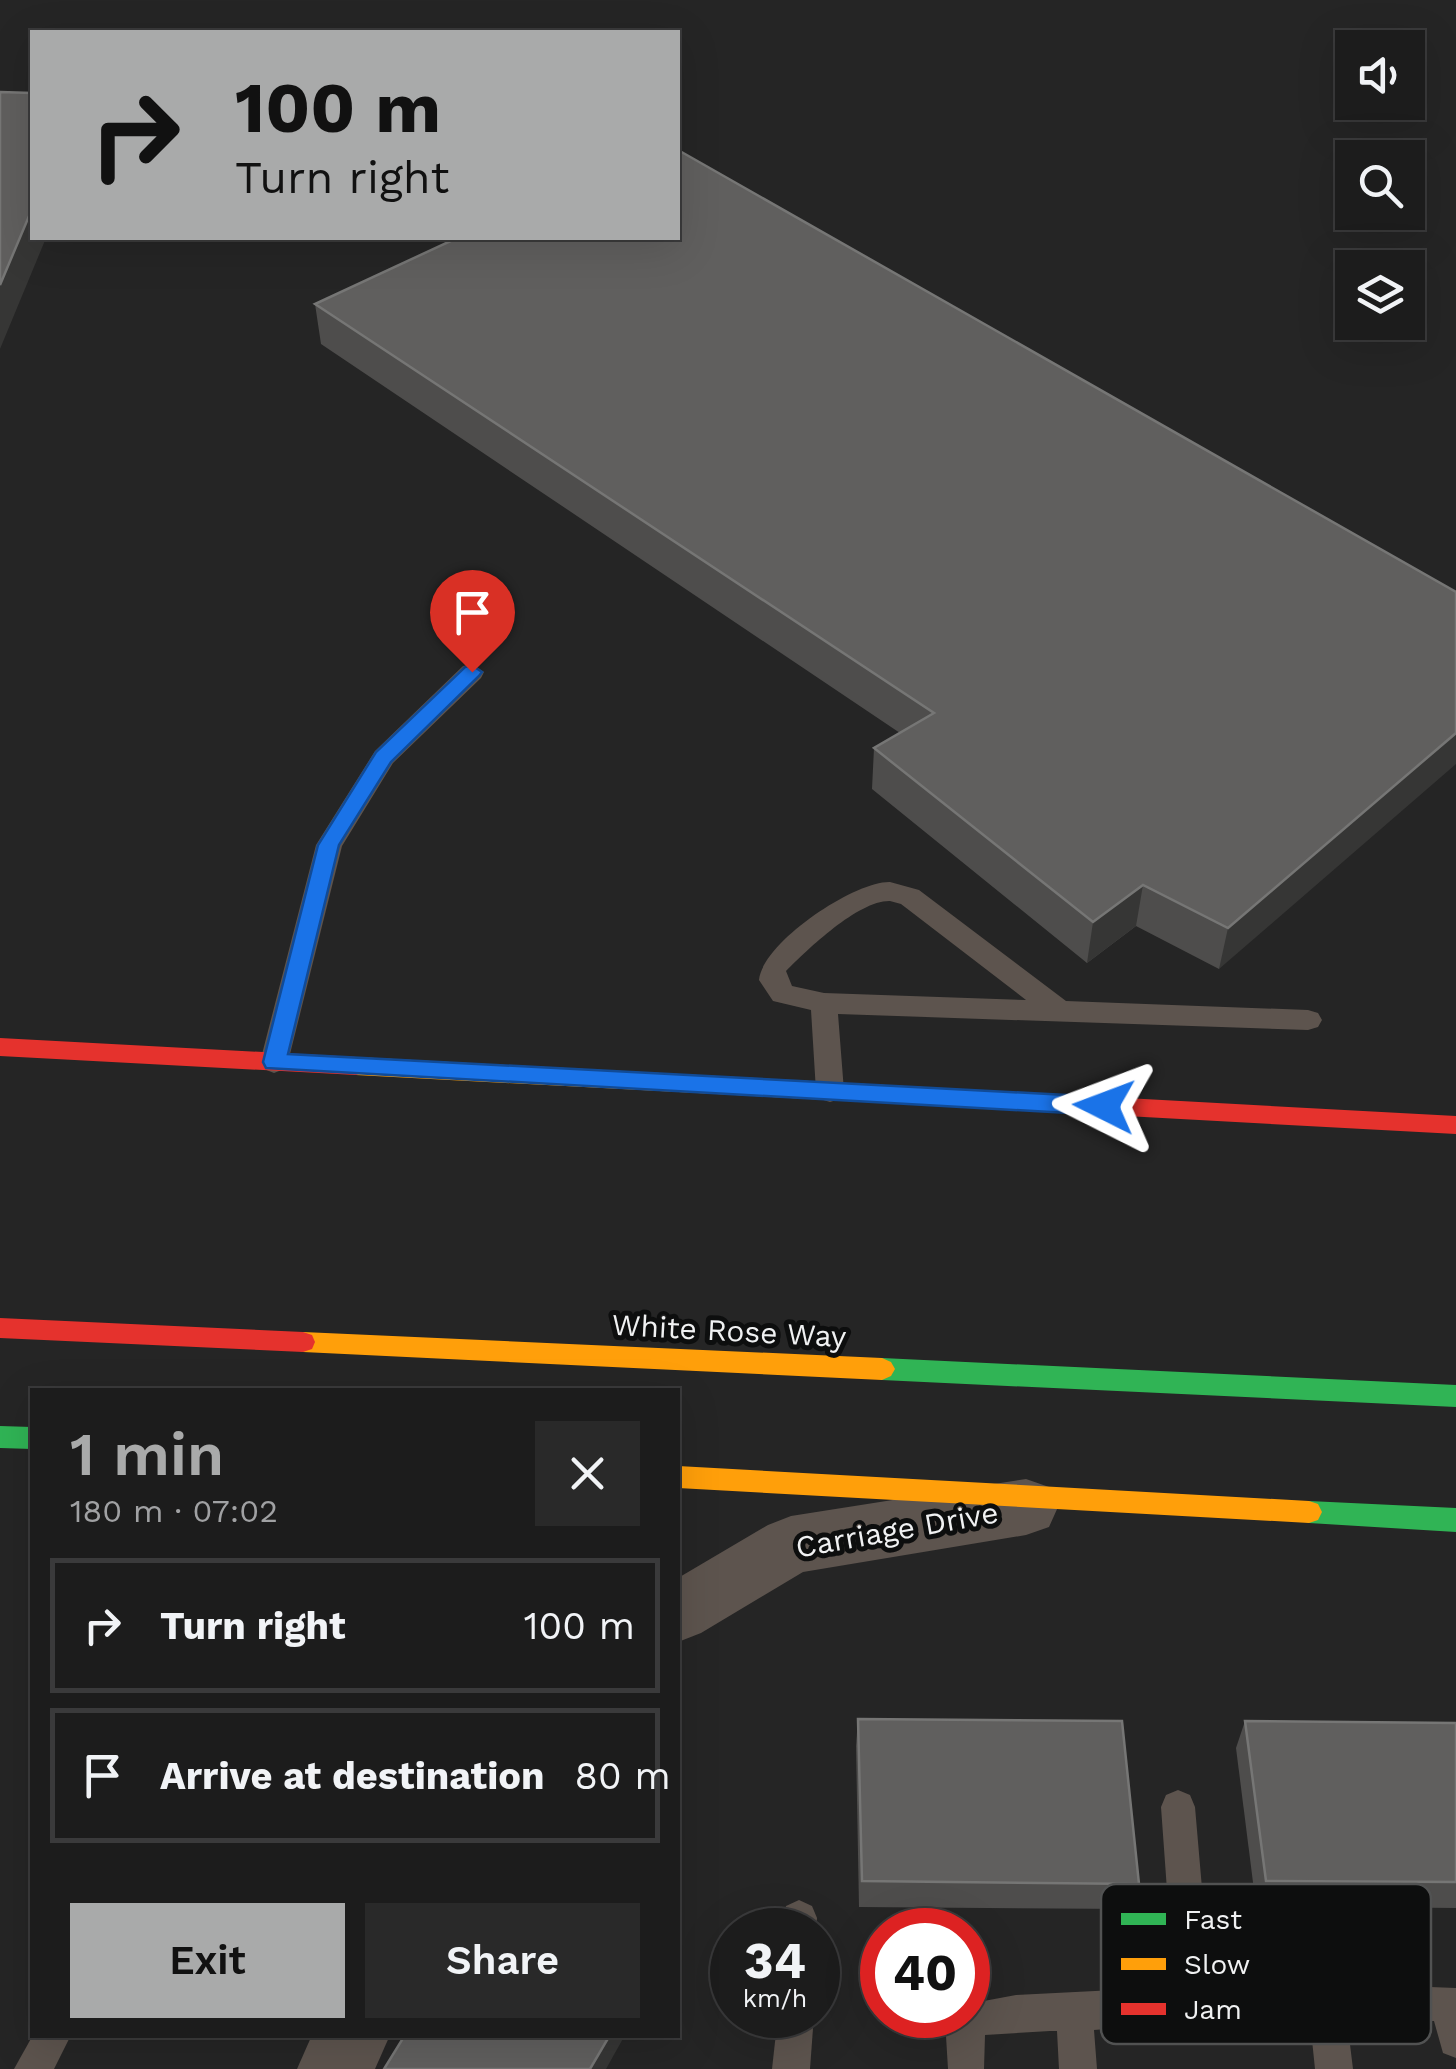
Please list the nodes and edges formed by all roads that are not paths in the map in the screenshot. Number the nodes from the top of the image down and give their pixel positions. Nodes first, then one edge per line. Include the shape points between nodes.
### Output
1 (472, 672) dead end
2 (824, 1003) junction
3 (1060, 1011) junction
4 (1308, 1020) dead end
5 (0, 1047) edge
6 (274, 1062) junction
7 (830, 1092) junction
8 (1456, 1125) edge
9 (0, 1328) edge
10 (1456, 1396) edge
11 (680, 1476) edge
12 (1074, 1500) junction
13 (1456, 1520) edge
14 (680, 1611) edge
15 (1178, 1807) dead end
16 (1184, 1884) edge
17 (1452, 2003) edge
18 (1101, 2011) edge
19 (1074, 2013) junction
20 (52, 2038) edge
21 (351, 2038) edge
22 (794, 2038) edge
23 (1456, 2040) edge
24 (1331, 2044) edge
25 (966, 2066) dead end
26 (32, 2069) edge
27 (334, 2069) edge
28 (791, 2069) edge
29 (1078, 2069) edge
30 (1334, 2069) edge

1 - 6 lane via 384,757 329,845
2 - 3 lane
2 - 3 lane via 783,994 772,980 773,968 857,900 895,891
2 - 7 lane
3 - 4 lane
5 - 6 main road
6 - 7 main road
7 - 8 main road
9 - 10 main road, White Rose Way
11 - 12 main road
12 - 13 main road
12 - 14 street, Carriage Drive via 790,1545
15 - 16 lane
17 - 23 lane
18 - 19 lane
19 - 25 lane via 971,2020 964,2030
19 - 29 lane
20 - 26 lane
21 - 27 street
22 - 28 lane
24 - 30 lane

